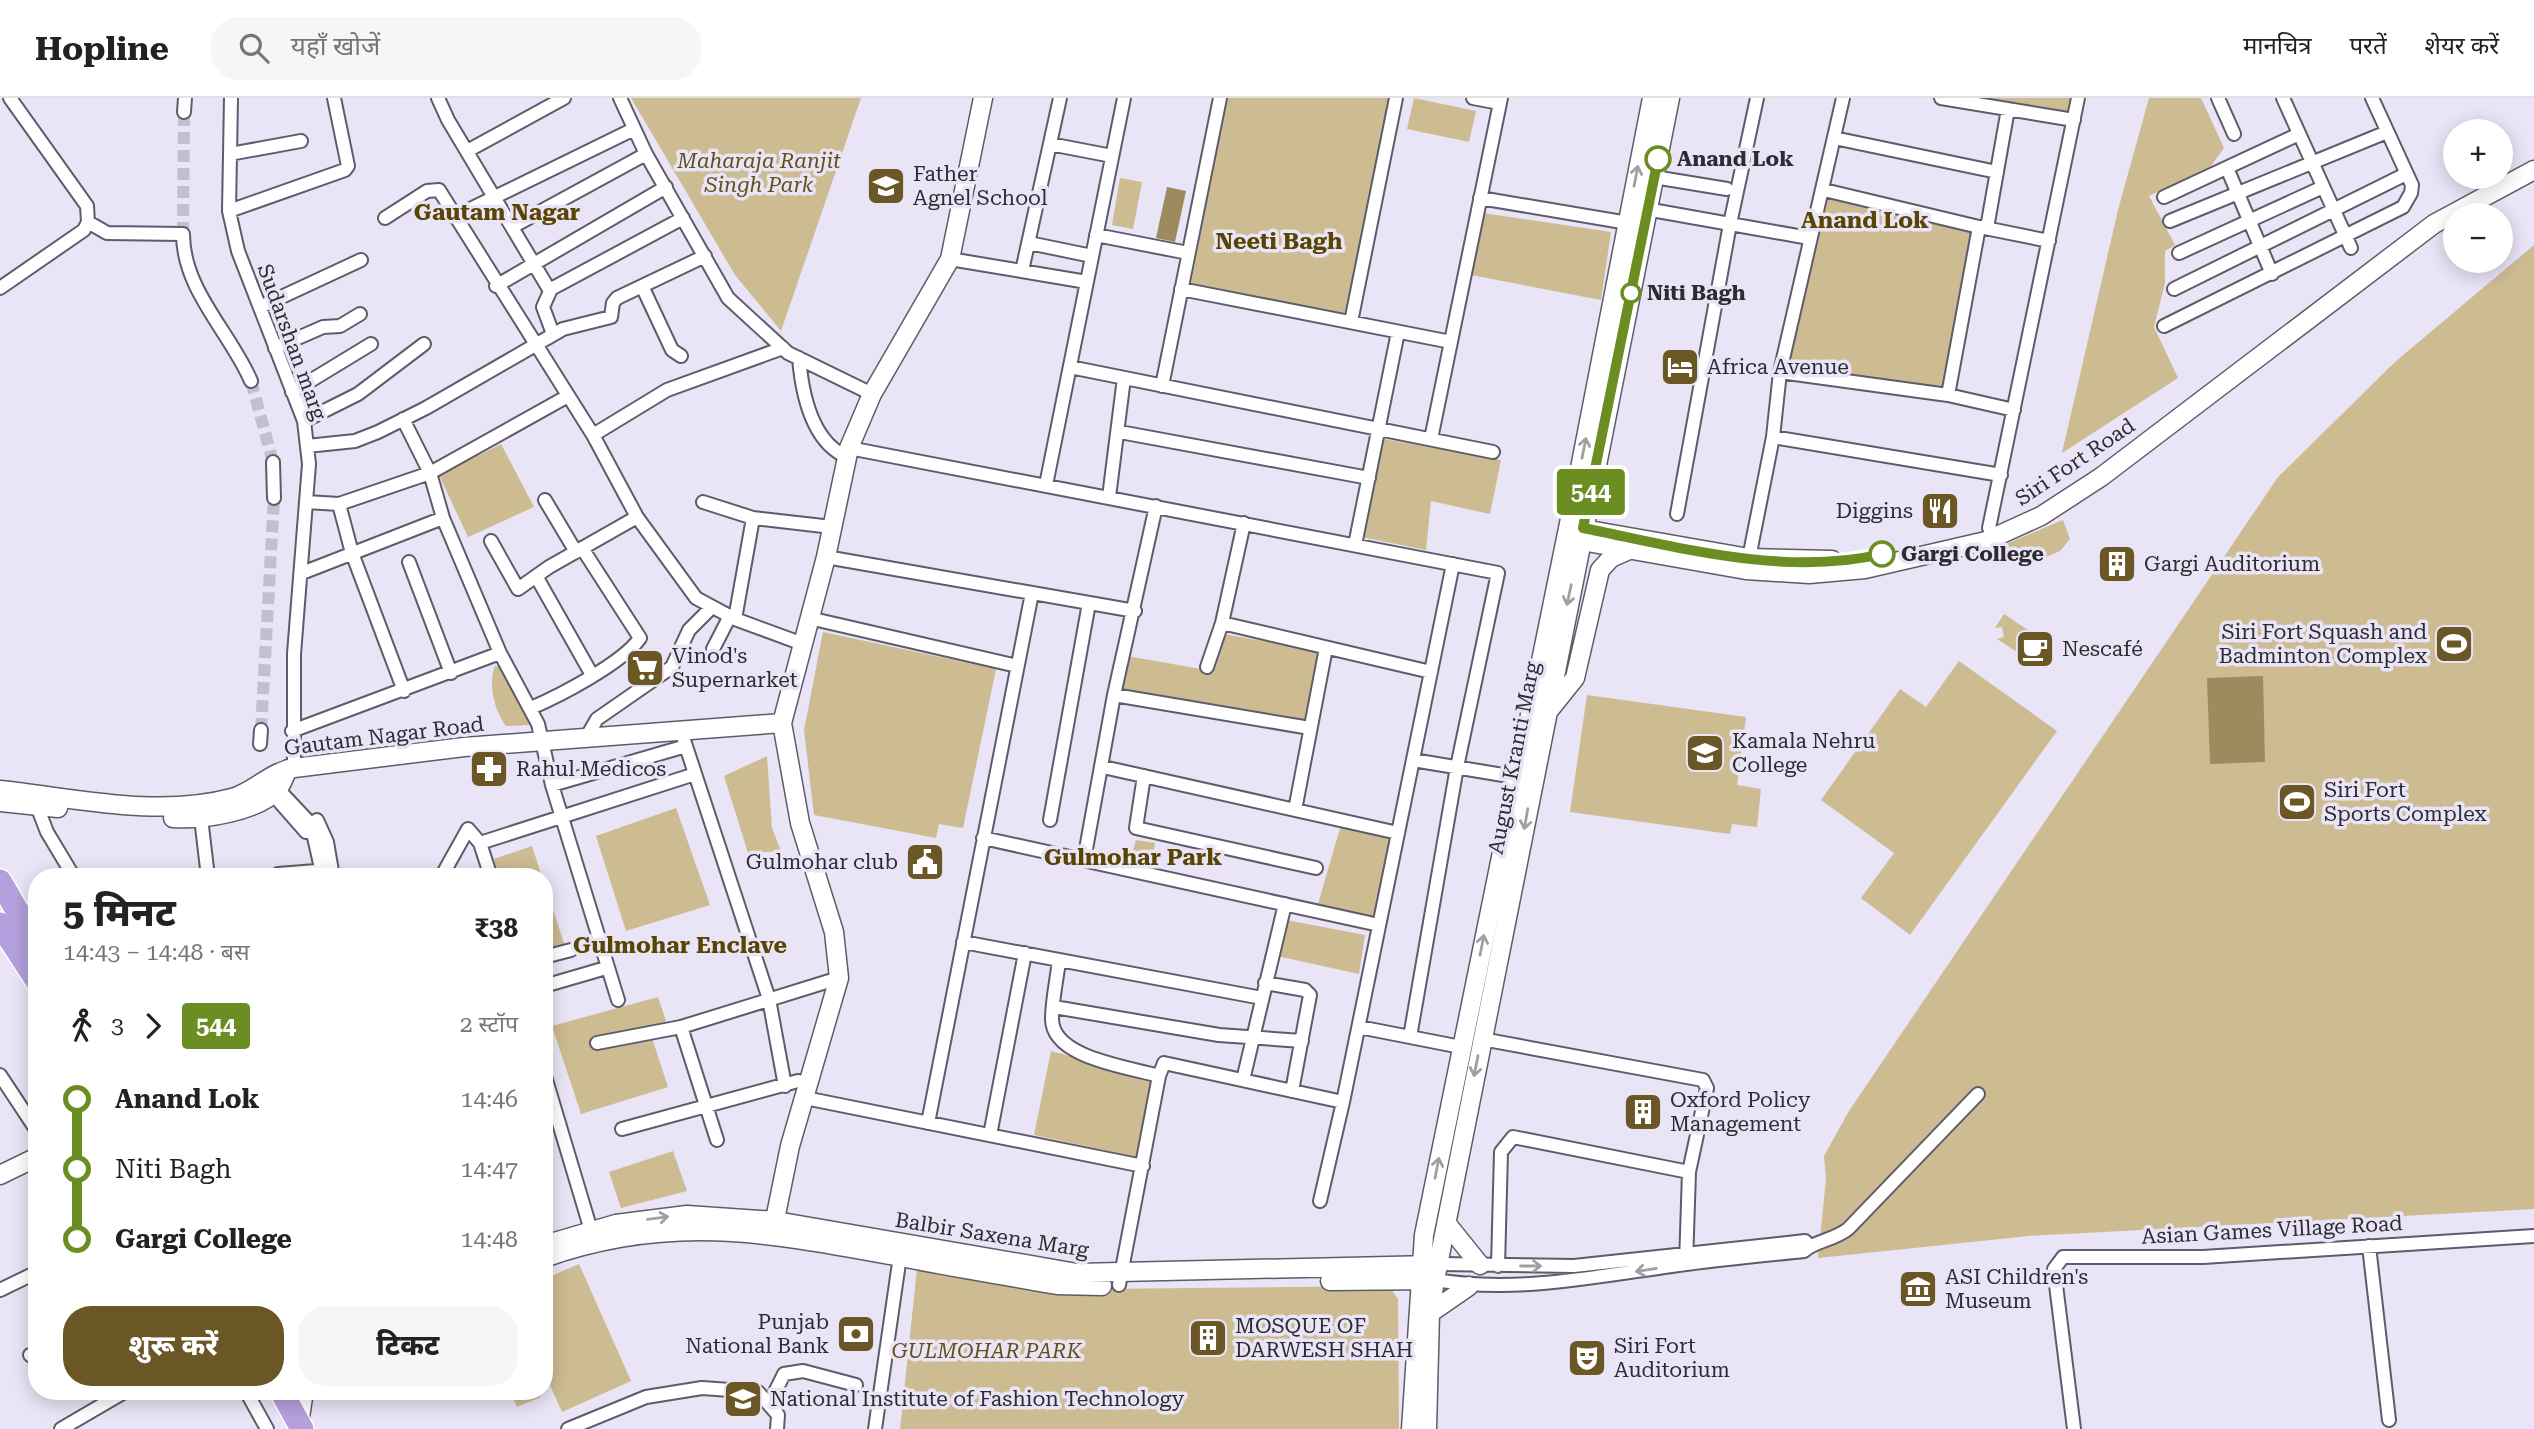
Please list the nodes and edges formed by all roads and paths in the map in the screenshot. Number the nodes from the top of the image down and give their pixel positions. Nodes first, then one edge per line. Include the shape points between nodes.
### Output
1 (10, 98) edge
2 (185, 98) edge
3 (231, 98) edge
4 (334, 98) edge
5 (438, 98) edge
6 (564, 98) edge
7 (620, 98) edge
8 (983, 98) edge
9 (1060, 98) edge
10 (1124, 98) edge
11 (1220, 98) edge
12 (1396, 98) edge
13 (1472, 98) edge
14 (1652, 98) edge
15 (1670, 98) edge
16 (1757, 98) edge
17 (1843, 98) edge
18 (1941, 98) edge
19 (2078, 98) edge
20 (2218, 98) edge
21 (2372, 98) edge
22 (2285, 99) edge
23 (1500, 101) edge
24 (2008, 109) junction
25 (184, 113) tunnel mouth
26 (2074, 120) junction
27 (634, 129) junction
28 (2387, 132) junction
29 (2234, 134) dead end
30 (2299, 134) junction
31 (1834, 138) junction
32 (301, 141) dead end
33 (1050, 144) junction
34 (469, 150) junction
35 (230, 154) junction
36 (646, 154) junction
37 (1112, 156) junction
38 (2534, 159) edge
39 (2312, 162) junction
40 (2227, 168) junction
41 (2534, 170) edge
42 (1997, 172) junction
43 (2406, 174) junction
44 (1654, 177) junction
45 (666, 187) junction
46 (2323, 187) junction
47 (1727, 189) dead end
48 (1824, 190) junction
49 (2238, 193) junction
50 (496, 196) junction
51 (2164, 197) dead end
52 (1480, 198) junction
53 (1646, 209) junction
54 (229, 211) junction
55 (2335, 212) junction
56 (454, 217) junction
57 (385, 218) dead end
58 (684, 218) junction
59 (2249, 220) junction
60 (2170, 221) dead end
61 (88, 222) junction
62 (1628, 223) junction
63 (1730, 224) junction
64 (512, 227) junction
65 (1983, 228) junction
66 (1096, 235) junction
67 (1809, 238) junction
68 (2049, 240) junction
69 (2349, 242) junction
70 (1028, 243) junction
71 (2261, 247) junction
72 (1188, 253) junction
73 (2179, 253) dead end
74 (705, 256) junction
75 (1092, 256) junction
76 (950, 259) junction
77 (361, 260) dead end
78 (533, 264) junction
79 (1023, 271) junction
80 (2272, 274) junction
81 (1087, 282) junction
82 (496, 286) junction
83 (642, 286) junction
84 (0, 288) edge
85 (1181, 289) junction
86 (2174, 289) dead end
87 (550, 291) junction
88 (260, 307) junction
89 (360, 314) dead end
90 (1351, 322) junction
91 (2164, 326) dead end
92 (1398, 332) junction
93 (553, 334) junction
94 (1451, 342) junction
95 (371, 344) dead end
96 (425, 344) dead end
97 (534, 344) junction
98 (275, 348) junction
99 (783, 348) junction
100 (681, 356) dead end
101 (799, 358) junction
102 (1069, 367) junction
103 (1780, 372) junction
104 (1124, 378) junction
105 (251, 381) tunnel mouth
106 (1162, 386) junction
107 (292, 391) junction
108 (872, 394) junction
109 (1948, 395) junction
110 (568, 396) junction
111 (2014, 410) junction
112 (403, 419) junction
113 (304, 421) junction
114 (1379, 428) junction
115 (1120, 432) junction
116 (593, 435) junction
117 (1773, 437) junction
118 (1432, 439) junction
119 (307, 446) junction
120 (848, 452) junction
121 (1493, 452) dead end
122 (273, 462) tunnel mouth
123 (430, 473) junction
124 (2001, 475) junction
125 (1368, 478) junction
126 (1046, 485) junction
127 (1109, 497) junction
128 (274, 498) tunnel mouth
129 (545, 500) dead end
130 (306, 502) junction
131 (703, 502) dead end
132 (339, 504) junction
133 (1156, 506) junction
134 (1678, 514) dead end
135 (637, 517) junction
136 (443, 518) junction
137 (753, 518) junction
138 (1244, 523) junction
139 (832, 527) junction
140 (1989, 528) junction
141 (1575, 533) junction
142 (491, 541) dead end
143 (1355, 545) junction
144 (579, 550) junction
145 (1629, 550) junction
146 (352, 553) junction
147 (826, 557) junction
148 (1749, 558) junction
149 (409, 562) dead end
150 (1453, 564) junction
151 (302, 573) junction
152 (536, 576) junction
153 (1032, 593) junction
154 (1089, 603) junction
155 (711, 608) junction
156 (1135, 611) junction
157 (732, 618) junction
158 (809, 618) junction
159 (1222, 623) junction
160 (803, 644) junction
161 (1326, 648) junction
162 (713, 649) dead end
163 (500, 653) junction
164 (1017, 666) junction
165 (1207, 667) dead end
166 (1431, 672) junction
167 (451, 673) junction
168 (592, 676) junction
169 (404, 691) junction
170 (1114, 695) junction
171 (531, 708) junction
172 (1545, 716) junction
173 (782, 723) junction
174 (1310, 728) junction
175 (261, 730) tunnel mouth
176 (292, 731) junction
177 (586, 738) junction
178 (683, 739) junction
179 (543, 741) junction
180 (260, 744) dead end
181 (1413, 760) junction
182 (1103, 767) junction
183 (291, 768) junction
184 (1457, 768) junction
185 (695, 774) junction
186 (1144, 776) junction
187 (1515, 778) junction
188 (552, 785) junction
189 (0, 790) edge
190 (279, 794) junction
191 (0, 802) edge
192 (37, 806) junction
193 (1295, 810) junction
194 (562, 817) junction
195 (201, 818) junction
196 (1050, 820) dead end
197 (1398, 833) junction
198 (983, 838) junction
199 (480, 843) junction
200 (1084, 860) junction
201 (69, 868) edge
202 (207, 868) edge
203 (316, 868) edge
204 (317, 868) edge
205 (331, 868) edge
206 (446, 868) edge
207 (488, 868) edge
208 (1316, 868) dead end
209 (0, 881) edge
210 (1285, 904) junction
211 (0, 924) edge
212 (1380, 925) junction
213 (28, 929) edge
214 (963, 942) junction
215 (571, 950) dead end
216 (1025, 953) junction
217 (553, 955) edge
218 (1059, 960) junction
219 (28, 967) edge
220 (606, 968) junction
221 (839, 978) junction
222 (553, 983) edge
223 (1265, 983) junction
224 (1262, 998) junction
225 (769, 999) junction
226 (618, 1000) dead end
227 (1054, 1007) junction
228 (681, 1027) junction
229 (1359, 1027) junction
230 (1253, 1036) junction
231 (1410, 1037) junction
232 (1482, 1039) junction
233 (1301, 1041) junction
234 (597, 1044) dead end
235 (1461, 1047) junction
236 (0, 1075) edge
237 (1159, 1076) junction
238 (1243, 1080) junction
239 (785, 1086) junction
240 (807, 1091) junction
241 (1292, 1091) junction
242 (1978, 1094) dead end
243 (1343, 1102) junction
244 (553, 1103) edge
245 (708, 1107) junction
246 (28, 1117) edge
247 (928, 1123) junction
248 (622, 1129) dead end
249 (990, 1135) junction
250 (718, 1140) dead end
251 (28, 1161) edge
252 (1143, 1166) junction
253 (28, 1172) edge
254 (1689, 1172) junction
255 (0, 1175) edge
256 (0, 1186) edge
257 (1320, 1201) dead end
258 (1447, 1224) junction
259 (774, 1228) junction
260 (593, 1236) junction
261 (2534, 1236) edge
262 (553, 1243) edge
263 (2369, 1246) junction
264 (900, 1251) junction
265 (553, 1254) edge
266 (1685, 1258) junction
267 (1489, 1266) junction
268 (1429, 1272) junction
269 (28, 1276) edge
270 (1120, 1279) junction
271 (1469, 1286) junction
272 (0, 1290) edge
273 (1430, 1313) junction
274 (856, 1385) dead end
275 (111, 1400) edge
276 (251, 1400) edge
277 (273, 1400) edge
278 (284, 1400) edge
279 (302, 1400) edge
280 (769, 1405) junction
281 (2389, 1420) dead end
282 (295, 1427) edge
283 (61, 1429) edge
284 (267, 1429) edge
285 (568, 1429) edge
286 (777, 1429) edge
287 (874, 1429) edge
288 (1411, 1429) edge
289 (1427, 1429) edge
290 (2074, 1429) edge

1 - 61 street via 87,206
2 - 25 street
3 - 35 street, Sudarshan marg
4 - 54 street via 348,166 345,170
5 - 34 street
6 - 34 street
7 - 27 street
8 - 76 street
9 - 33 street
10 - 37 street
11 - 72 street
12 - 90 street
13 - 23 street
62 -> 14 street, August Kranti Marg
15 - 44 street, August Kranti Marg
16 - 63 street
17 - 31 street
18 - 24 street
19 - 26 street
20 - 29 street
21 - 28 street
22 - 30 street
23 - 52 street
24 - 26 street
24 - 42 street
26 - 68 street
27 - 36 street
27 - 50 street
28 - 39 street
28 - 43 street
30 - 39 street
30 - 40 street
31 - 42 street
31 - 48 street
32 - 35 street
33 - 37 street
33 - 70 street
34 - 50 street
35 - 54 street, Sudarshan marg
36 - 45 street
36 - 64 street
37 - 66 street
38 - 140 street, Siri Fort Road via 2437,212 2104,465 2044,504
39 - 46 street
39 - 49 street
40 - 49 street
40 - 51 street
41 - 145 street, Siri Fort Road via 2434,224 2101,477 2041,516 1986,541 1865,569 1809,574 1746,570
42 - 65 street
43 - 55 street
43 - 69 street via 2411,193 2403,207
44 - 47 street
44 - 53 street, August Kranti Marg
45 - 58 street
45 - 78 street
46 - 55 street
46 - 59 street
48 - 65 street
48 - 67 street
49 - 59 street
49 - 60 street
50 - 56 street
50 - 64 street
52 - 62 street
52 - 94 street
53 - 63 street
53 - 141 street, August Kranti Marg via 1625,328
54 - 88 street, Sudarshan marg
55 - 69 street
55 - 71 street
56 - 57 street via 434,188
56 - 82 street
58 - 74 street
58 - 87 street
59 - 71 street
59 - 73 street
61 - 84 street via 84,230
61 - 105 street via 107,233 183,234 193,280
141 -> 62 street, August Kranti Marg
63 - 67 street
63 - 134 street
64 - 78 street
65 - 68 street
65 - 109 street
66 - 72 street
66 - 75 street
67 - 103 street
68 - 111 street
69 - 80 street
70 - 75 street
70 - 79 street
71 - 80 street
71 - 86 street
72 - 85 street
74 - 83 street
74 - 99 street via 728,298
75 - 81 street
76 - 79 street
76 - 108 street
77 - 88 street
78 - 82 street
78 - 87 street
79 - 81 street
80 - 91 street
81 - 102 street
82 - 97 street
83 - 93 street via 617,298 611,317
83 - 100 street via 672,350
85 - 90 street
85 - 106 street
87 - 93 street via 543,307
88 - 98 street, Sudarshan marg
89 - 98 street via 340,326 323,327
90 - 92 street
92 - 94 street
92 - 114 street
93 - 97 street
94 - 118 street
95 - 107 street
96 - 113 street via 358,394
97 - 110 street
97 - 112 street
98 - 107 street, Sudarshan marg
99 - 101 street
99 - 116 street via 667,390
101 - 108 street
101 - 120 street via 816,429 834,452
102 - 104 street
102 - 126 street
103 - 109 street
103 - 117 street
104 - 106 street
104 - 115 street
106 - 114 street
107 - 113 street, Sudarshan marg
108 - 120 street
109 - 111 street
110 - 116 street
110 - 123 street
111 - 124 street
112 - 119 street via 355,441
112 - 123 street
113 - 119 street, Sudarshan marg
114 - 118 street
114 - 125 street
115 - 125 street
115 - 127 street
116 - 135 street
117 - 124 street
117 - 148 street
118 - 121 street
119 - 130 street, Sudarshan marg
120 - 126 street
120 - 139 street
122 - 128 street
123 - 132 street
123 - 136 street
124 - 140 street
125 - 143 street
126 - 127 street
127 - 133 street
129 - 144 street
130 - 132 street
130 - 151 street, Sudarshan marg
131 - 137 street
132 - 146 street
133 - 138 street
133 - 156 street
135 - 144 street
135 - 155 street via 696,598
136 - 146 street
136 - 163 street
137 - 139 street
137 - 157 street
138 - 143 street
138 - 159 street
139 - 147 street
140 - 148 street, Siri Fort Road via 1868,557 1812,562
141 - 145 street, Siri Fort Road
141 - 148 street, Siri Fort Road
141 -> 172 street, August Kranti Marg
141 - 187 street, August Kranti Marg
142 - 152 street via 518,589
143 - 150 street
144 - 152 street
144 - 168 street via 640,638
145 - 172 street via 1600,569 1575,678
146 - 151 street
146 - 169 street
147 - 153 street
147 - 158 street
149 - 167 street
150 - 166 street
150 - 184 street via 1499,573
151 - 176 street, Sudarshan marg
152 - 168 street
153 - 154 street
153 - 164 street
154 - 156 street
154 - 196 street
155 - 157 street
155 - 177 street via 688,630 672,667 597,719
156 - 170 street
157 - 160 street
157 - 162 street
158 - 160 street
158 - 164 street
159 - 161 street
159 - 165 street
160 - 173 street
161 - 166 street
161 - 174 street
163 - 167 street
163 - 171 street
164 - 198 street
166 - 181 street
167 - 169 street
168 - 171 street
169 - 176 street
170 - 174 street
170 - 182 street
171 - 179 street
172 -> 232 street, August Kranti Marg
173 - 178 street, Gautam Nagar Road
173 - 221 street via 800,823 834,932
174 - 193 street
175 - 180 street
176 - 183 street, Sudarshan marg
177 - 178 street, Gautam Nagar Road
177 - 179 street, Gautam Nagar Road
178 - 185 street
178 - 188 street
179 - 183 street, Gautam Nagar Road
179 - 188 street
181 - 184 street
181 - 197 street
182 - 186 street
182 - 200 street
183 - 189 street, Gautam Nagar Road via 235,798 183,808
183 - 190 street
184 - 187 street
184 - 231 street
185 - 194 street
185 - 225 street
186 - 193 street
186 - 208 street via 1136,828
235 -> 187 street, August Kranti Marg
188 - 194 street
190 - 195 street
190 - 203 street via 303,827
190 - 204 street via 311,824
190 - 205 street via 307,808 317,821 327,842
191 - 192 street
192 - 195 street
192 - 201 street
193 - 197 street
194 - 199 street
194 - 220 street
195 - 202 street
197 - 212 street
198 - 200 street
198 - 214 street
199 - 206 street via 474,832 466,830
199 - 207 street
200 - 210 street
209 - 213 highway
210 - 212 street
210 - 223 street
211 - 219 highway
212 - 229 street
214 - 216 street
214 - 247 street
215 - 217 street
216 - 218 street
216 - 249 street
218 - 224 street
218 - 227 street
220 - 222 street
220 - 226 street
221 - 225 street
221 - 240 street
223 - 224 street
223 - 233 street via 1309,991
224 - 230 street
225 - 228 street
225 - 239 street
227 - 230 street via 1219,1035
227 - 237 street via 1052,1021 1066,1047
228 - 234 street
228 - 245 street
229 - 231 street
229 - 243 street
230 - 233 street
230 - 238 street
231 - 235 street
232 - 254 street via 1703,1080 1707,1088
232 -> 258 street, August Kranti Marg
233 - 241 street
268 -> 235 street, August Kranti Marg via 1424,1235
236 - 246 street
237 - 238 street via 1169,1062
237 - 252 street
238 - 241 street
239 - 240 street via 798,1081
239 - 245 street
240 - 247 street
240 - 259 street via 790,1146
241 - 243 street
242 - 266 street via 1848,1229 1829,1241 1804,1251
243 - 257 street
244 - 260 street
245 - 248 street
245 - 250 street
247 - 249 street
249 - 252 street
251 - 255 street
252 - 270 street
253 - 256 street
254 - 266 street
254 - 267 street via 1513,1137 1501,1152
258 - 267 street
258 - 268 street, August Kranti Marg
259 - 260 street, Balbir Saxena Marg via 687,1215
259 - 264 street, Balbir Saxena Marg
260 - 262 street, Balbir Saxena Marg
260 - 265 street, Balbir Saxena Marg
261 - 263 street, Asian Games Village Road
263 - 281 street
263 - 290 street, Asian Games Village Road via 2203,1256 2063,1257 2054,1269
264 - 270 street, Balbir Saxena Marg
264 - 287 street
267 -> 266 street
266 -> 271 street via 1575,1281
267 - 268 street
268 - 270 street, Balbir Saxena Marg
268 - 271 street
268 - 273 street, August Kranti Marg
268 - 288 street, August Kranti Marg
269 - 272 street
271 - 273 street
273 - 289 street, August Kranti Marg
274 - 280 street via 803,1371 783,1374
275 - 283 street
276 - 284 street
277 - 282 highway
278 - 282 highway
279 - 282 street
280 - 285 street via 758,1392 702,1388 646,1397
280 - 286 street via 778,1415

